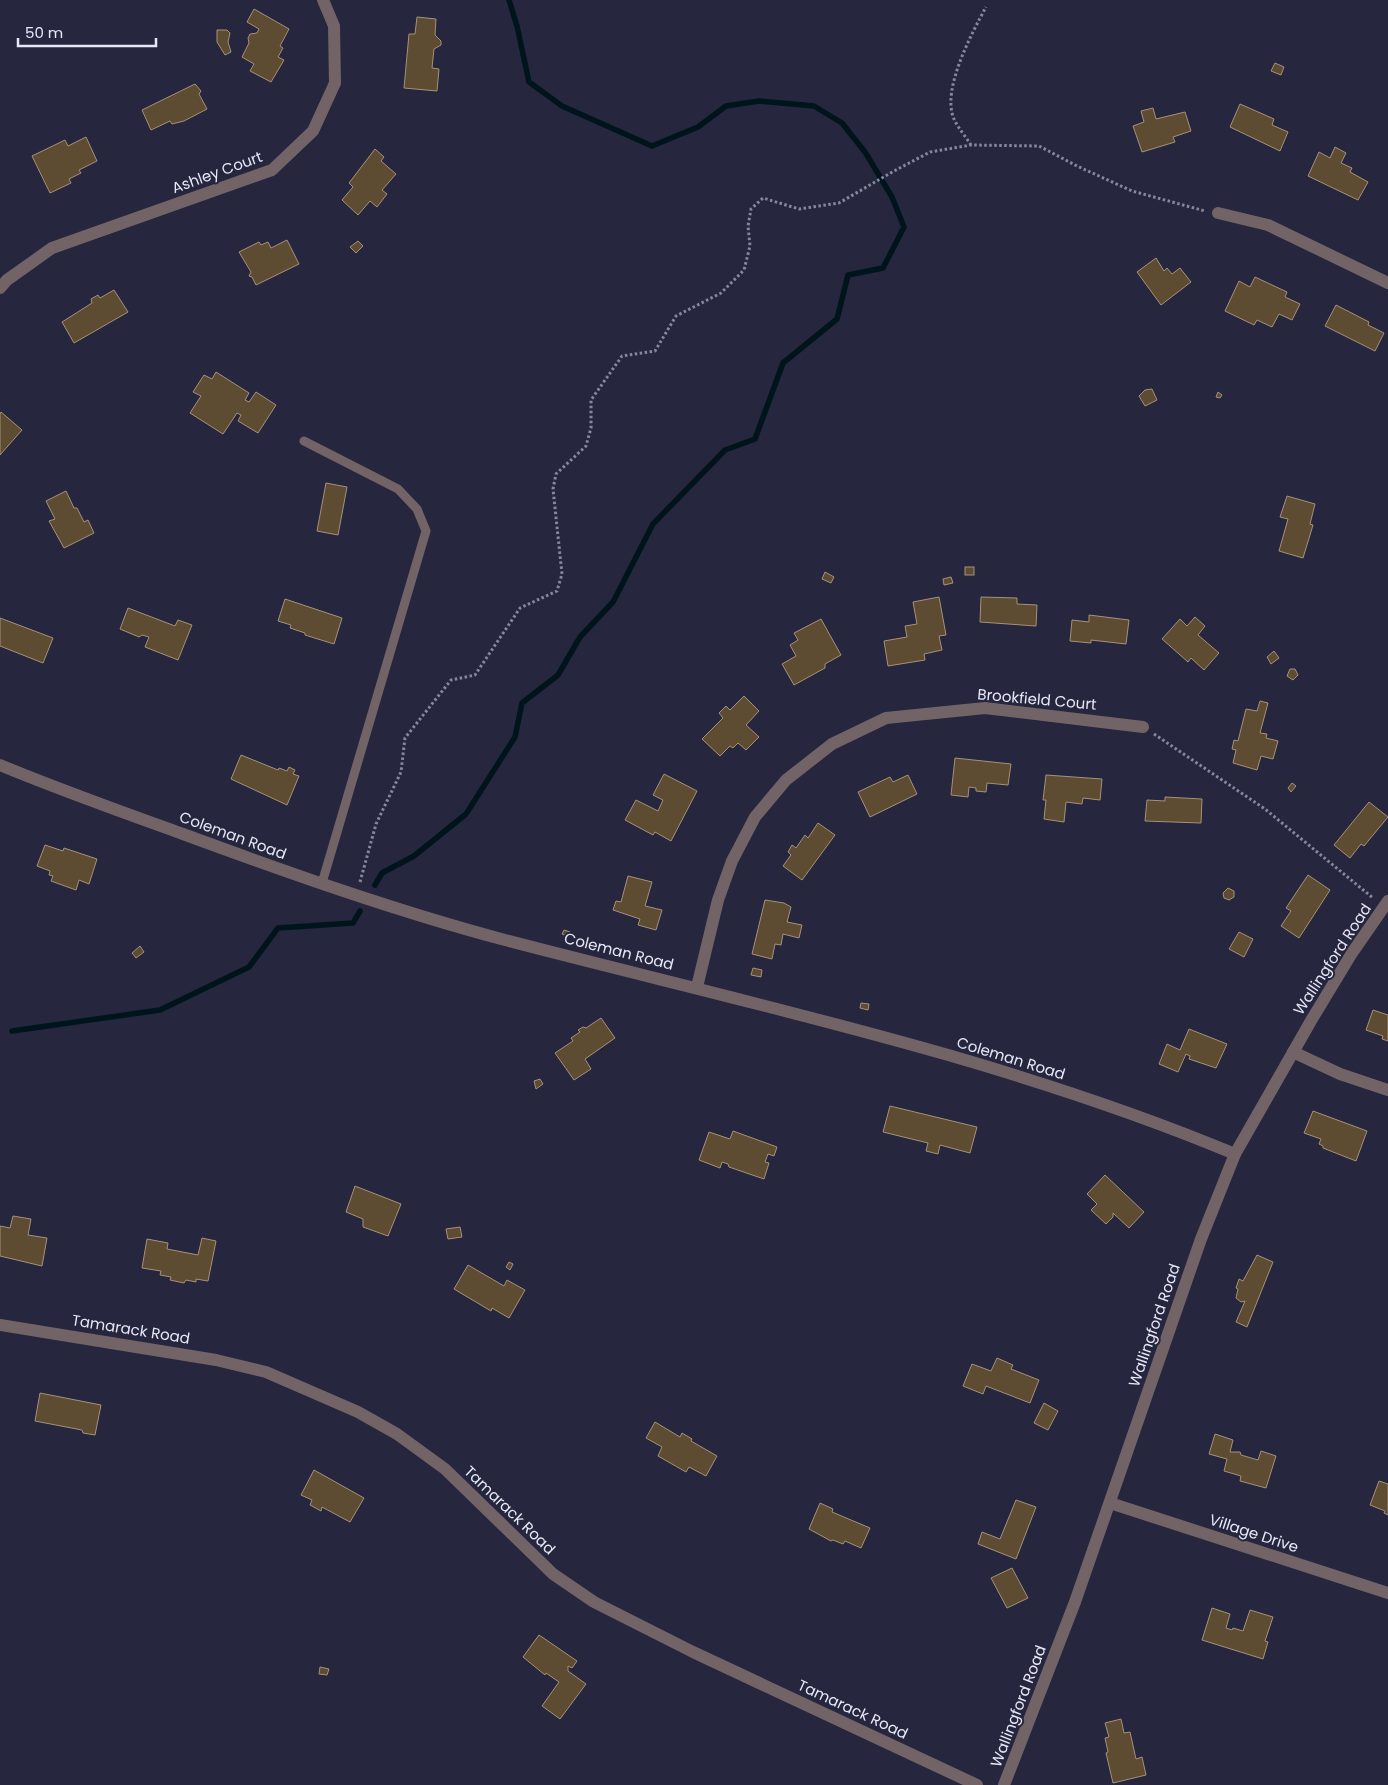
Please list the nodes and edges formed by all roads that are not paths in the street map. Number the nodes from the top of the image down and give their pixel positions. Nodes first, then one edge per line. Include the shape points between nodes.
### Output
1 (323, 0) edge
2 (1218, 213) road end
3 (1388, 283) edge
4 (0, 288) edge
5 (304, 441) dead end
6 (1143, 726) road end
7 (0, 765) edge
8 (322, 883) junction
9 (1386, 904) edge
10 (696, 987) junction
11 (1293, 1052) junction
12 (1388, 1090) edge
13 (1235, 1154) junction
14 (0, 1325) edge
15 (1110, 1503) junction
16 (1388, 1593) edge
17 (977, 1785) edge
18 (1004, 1785) edge

1 - 4 street, Ashley Court via 334,26 335,83 314,131 272,170 52,248
2 - 3 street via 1268,225
5 - 8 lane via 398,489 417,509 426,531
6 - 10 street, Brookfield Court via 985,708 886,718 832,744 786,780 755,817 732,861 718,900
7 - 8 street, Coleman Road
8 - 10 street, Coleman Road via 502,939
9 - 11 street, Wallingford Road via 1352,953
10 - 13 street, Coleman Road via 836,1023 1024,1078
11 - 12 street via 1340,1074
11 - 13 street, Wallingford Road
13 - 15 street, Wallingford Road via 1201,1239
14 - 17 street, Tamarack Road via 216,1360 266,1372 350,1408 426,1454 480,1501 553,1574 594,1602
15 - 16 street, Village Drive
15 - 18 street, Wallingford Road

